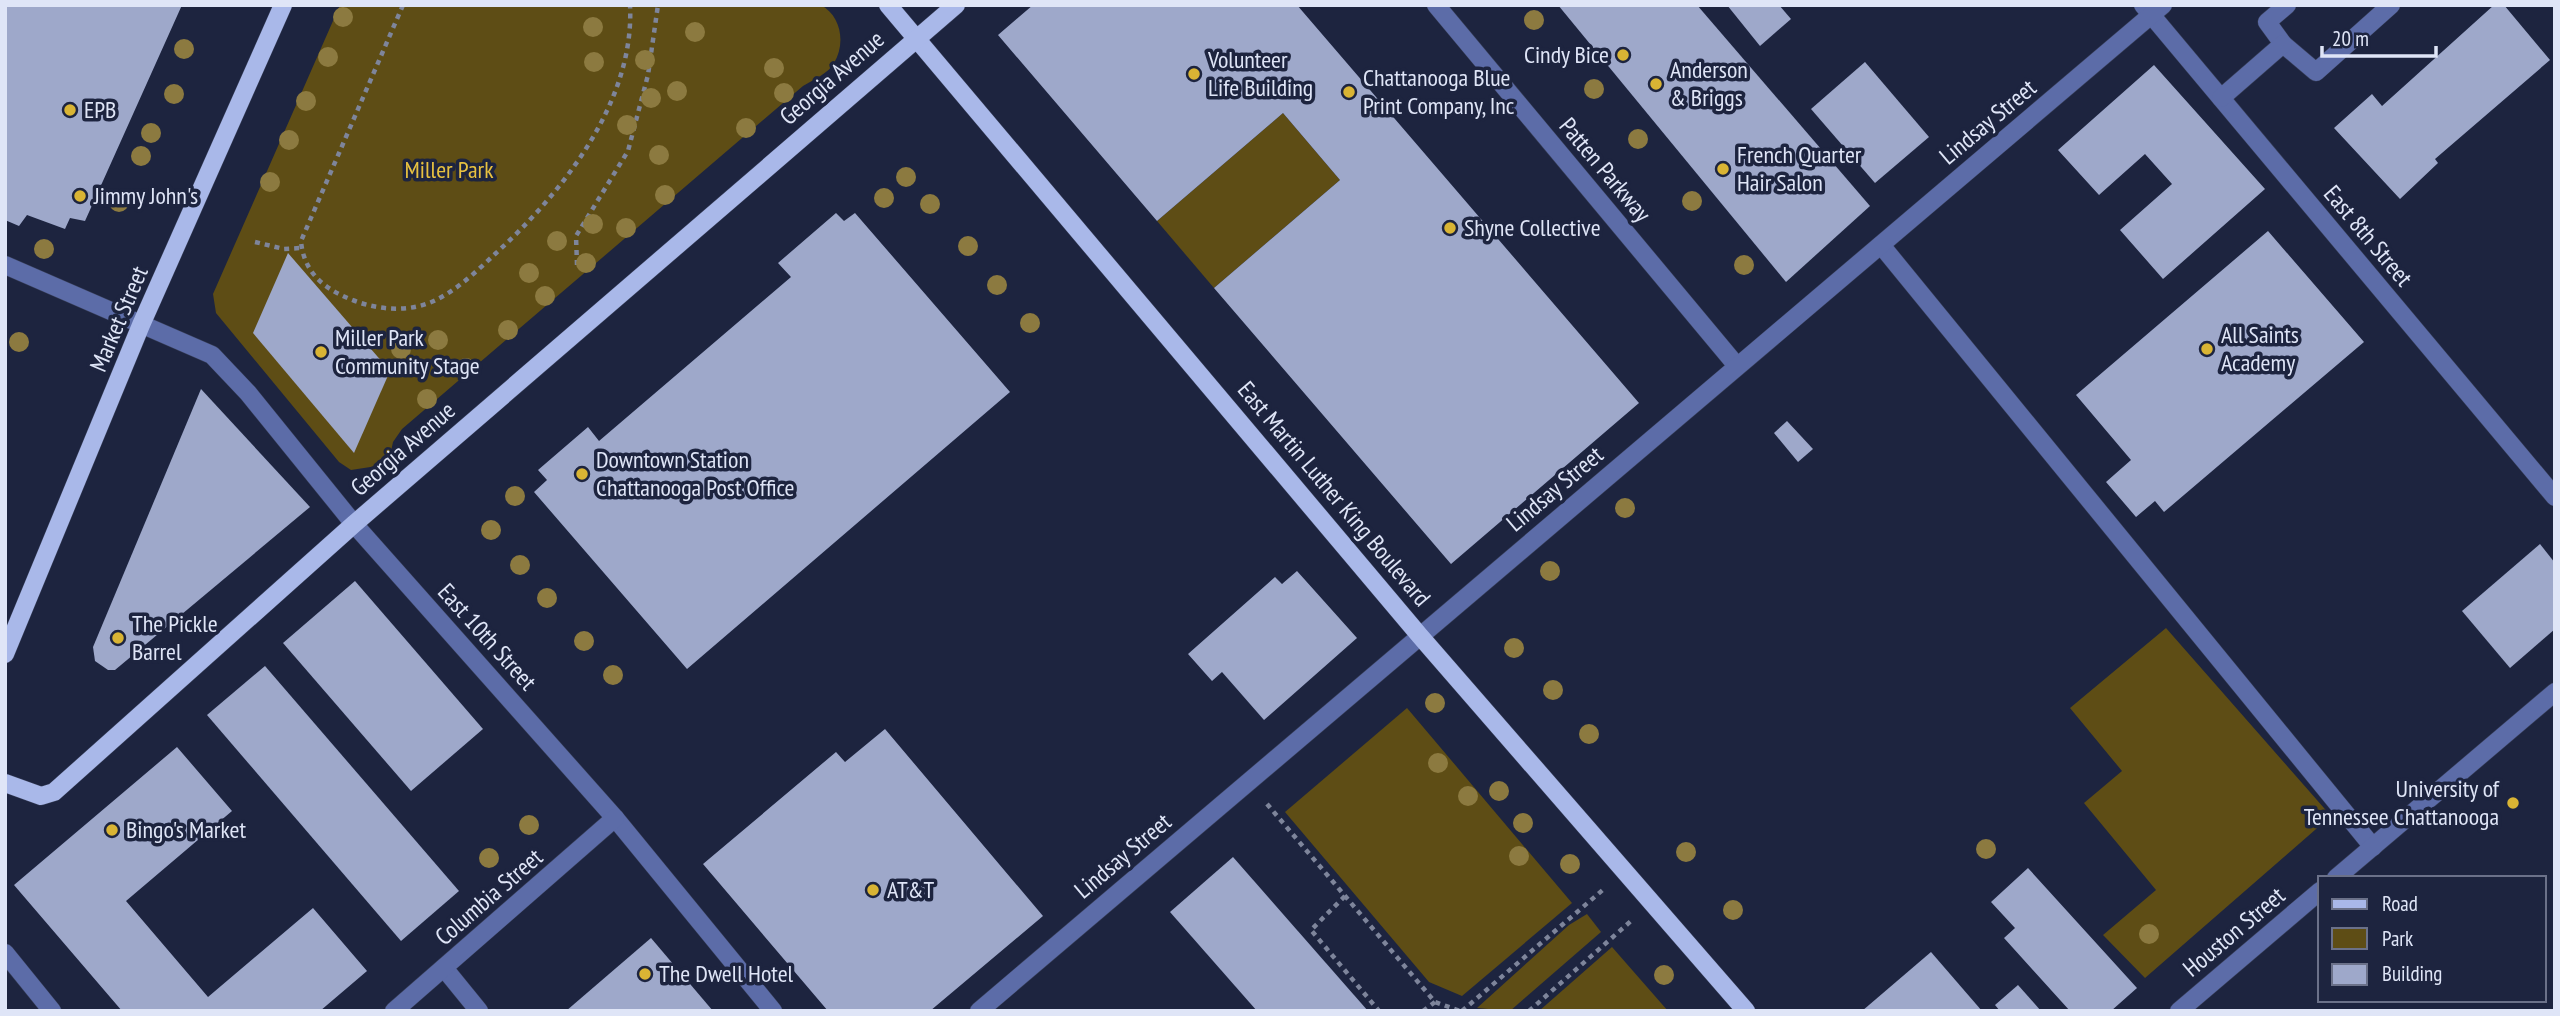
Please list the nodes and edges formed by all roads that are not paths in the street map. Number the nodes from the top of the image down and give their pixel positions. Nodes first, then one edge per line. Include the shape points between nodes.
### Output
1 (283, 5) edge
2 (888, 5) edge
3 (956, 5) edge
4 (1436, 5) edge
5 (2287, 5) edge
6 (2391, 5) edge
7 (2153, 9) edge
8 (915, 39) junction
9 (2283, 44) junction
10 (2221, 98) junction
11 (1881, 244) junction
12 (5, 265) edge
13 (141, 325) junction
14 (1737, 366) junction
15 (2555, 497) edge
16 (354, 524) junction
17 (1420, 636) junction
18 (5, 654) edge
19 (2555, 692) edge
20 (5, 783) edge
21 (615, 818) junction
22 (2373, 847) junction
23 (2338, 876) edge
24 (2318, 893) edge
25 (5, 953) edge
26 (444, 968) junction
27 (52, 1011) edge
28 (394, 1011) edge
29 (479, 1011) edge
30 (774, 1011) edge
31 (979, 1011) edge
32 (1746, 1011) edge
33 (2179, 1011) edge

1 - 13 main road, Market Street
2 - 8 main road, East Martin Luther King Boulevard
3 - 8 main road, Georgia Avenue
4 - 14 street, Patten Parkway
5 - 9 street via 2267,22
6 - 9 street via 2316,72
7 - 10 street, East 8th Street
7 - 11 street, Lindsay Street
8 - 16 main road, Georgia Avenue
8 - 17 main road, East Martin Luther King Boulevard
9 - 10 street
10 - 15 street, East 8th Street
11 - 14 street, Lindsay Street
11 - 22 street
12 - 13 street, East 10th Street
13 - 16 street, East 10th Street via 212,355
13 - 18 main road, Market Street
14 - 17 street, Lindsay Street
16 - 20 main road, Georgia Avenue via 54,792 41,796
16 - 21 street, East 10th Street
17 - 31 street, Lindsay Street
17 - 32 main road, East Martin Luther King Boulevard
19 - 22 street
21 - 26 street, Columbia Street
21 - 30 street, East 10th Street
22 - 23 street
24 - 33 street, Houston Street
25 - 27 street
26 - 28 street, Columbia Street
26 - 29 street

